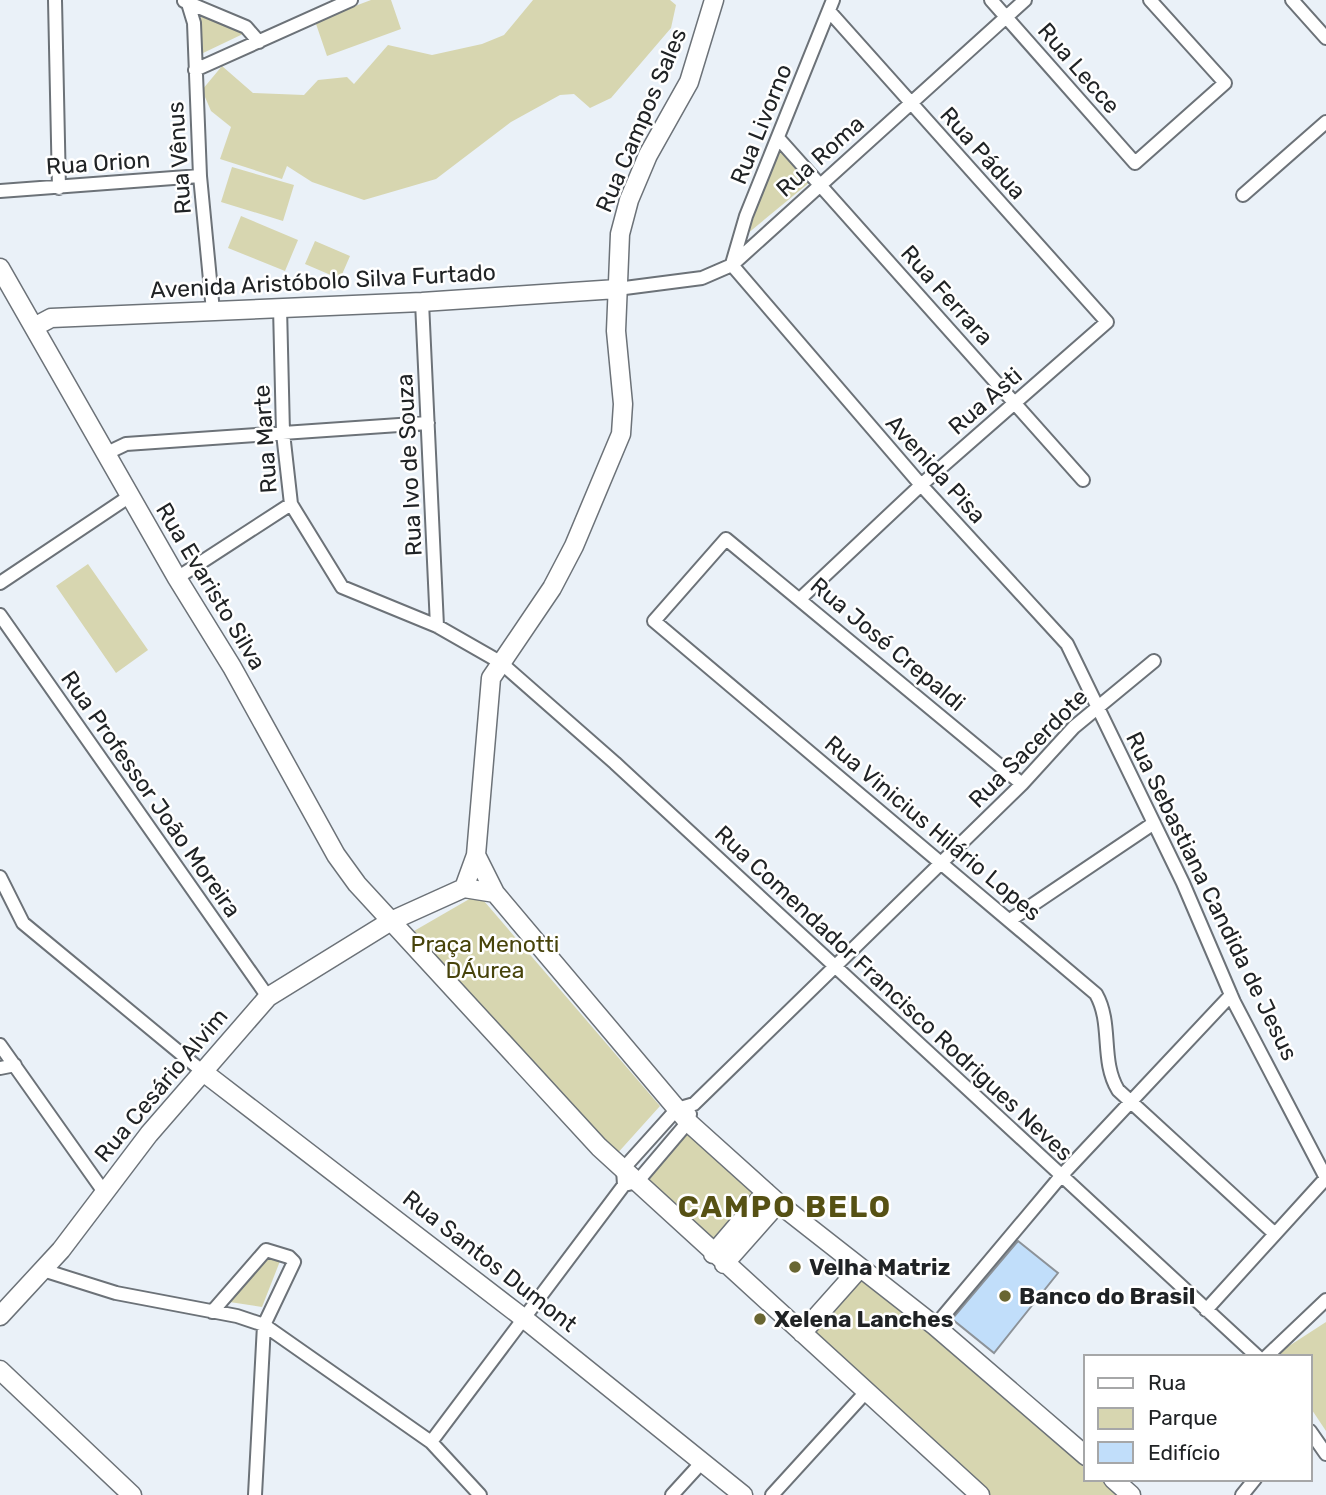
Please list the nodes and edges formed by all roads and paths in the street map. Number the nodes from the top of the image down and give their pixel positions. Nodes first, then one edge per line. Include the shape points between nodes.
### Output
1 (55, 0) edge
2 (325, 0) edge
3 (351, 0) edge
4 (713, 0) edge
5 (991, 0) edge
6 (1026, 0) edge
7 (1150, 0) edge
8 (1292, 0) edge
9 (185, 1) edge
10 (831, 5) edge
11 (323, 14) junction
12 (1006, 17) junction
13 (1326, 38) edge
14 (259, 42) junction
15 (195, 70) junction
16 (911, 103) junction
17 (1326, 122) edge
18 (779, 139) junction
19 (200, 176) junction
20 (819, 185) junction
21 (59, 188) junction
22 (0, 191) edge
23 (1243, 195) dead end
24 (732, 265) junction
25 (0, 268) edge
26 (617, 289) junction
27 (422, 302) junction
28 (280, 307) junction
29 (213, 312) junction
30 (1107, 322) joint
31 (34, 327) junction
32 (1015, 402) junction
33 (428, 423) junction
34 (283, 433) junction
35 (105, 454) junction
36 (1083, 480) dead end
37 (921, 485) junction
38 (130, 496) junction
39 (290, 504) junction
40 (177, 578) junction
41 (0, 583) edge
42 (801, 598) junction
43 (0, 615) edge
44 (653, 621) joint
45 (437, 626) junction
46 (1154, 661) dead end
47 (500, 662) junction
48 (1097, 707) junction
49 (1022, 784) junction
50 (1154, 823) junction
51 (476, 855) junction
52 (943, 862) junction
53 (0, 877) edge
54 (464, 888) junction
55 (495, 893) junction
56 (1010, 920) junction
57 (391, 921) junction
58 (835, 968) junction
59 (1231, 995) junction
60 (268, 997) junction
61 (0, 1045) edge
62 (15, 1065) junction
63 (0, 1068) edge
64 (202, 1071) junction
65 (1129, 1101) junction
66 (686, 1112) junction
67 (1061, 1176) junction
68 (1326, 1178) edge
69 (628, 1179) junction
70 (104, 1192) junction
71 (772, 1198) junction
72 (1275, 1234) junction
73 (718, 1259) junction
74 (43, 1270) junction
75 (864, 1273) junction
76 (1326, 1300) edge
77 (1206, 1310) junction
78 (212, 1312) junction
79 (0, 1316) edge
80 (522, 1317) junction
81 (264, 1325) junction
82 (935, 1326) junction
83 (802, 1333) junction
84 (1256, 1355) edge
85 (1268, 1355) edge
86 (0, 1370) edge
87 (865, 1393) junction
88 (1312, 1434) edge
89 (431, 1442) junction
90 (1084, 1454) edge
91 (1326, 1454) edge
92 (703, 1461) junction
93 (1115, 1481) edge
94 (1253, 1481) edge
95 (132, 1495) edge
96 (255, 1495) edge
97 (480, 1495) edge
98 (672, 1495) edge
99 (743, 1495) edge
100 (772, 1495) edge
101 (980, 1495) edge
102 (1131, 1495) edge
103 (1242, 1495) edge

1 - 21 street
2 - 11 street
3 - 11 street
4 - 26 street, Rua Campos Sales via 689,82 629,200 620,234
5 - 12 street, Rua Lecce
6 - 12 street, Rua Roma
7 - 12 street, Rua Lecce via 1225,83 1135,163
8 - 13 street
9 - 14 street via 246,27
9 - 15 street, Rua Vênus via 194,23
10 - 16 street, Rua Pádua
10 - 18 street, Rua Livorno
11 - 14 street
12 - 16 street, Rua Roma
14 - 15 street
15 - 19 street, Rua Vênus
16 - 20 street, Rua Roma
16 - 30 street, Rua Pádua
17 - 23 street
18 - 20 street, Rua Ferrara
18 - 24 street, Rua Livorno via 746,216
19 - 21 street, Rua Orion
19 - 29 street, Rua Vênus
20 - 24 street, Rua Roma
20 - 32 street, Rua Ferrara
21 - 22 street, Rua Orion
24 - 26 street, Rua Roma via 702,278
24 - 37 street, Avenida Pisa
25 - 31 street, Rua Evaristo Silva
26 - 27 street, Avenida Aristóbolo Silva Furtado
26 - 47 street, Rua Campos Sales via 621,434 558,578
27 - 28 street, Avenida Aristóbolo Silva Furtado
27 - 33 street, Rua Ivo de Souza
28 - 29 street, Avenida Aristóbolo Silva Furtado
28 - 34 street, Rua Marte
29 - 31 street, Avenida Aristóbolo Silva Furtado via 51,318
30 - 32 street, Rua Asti
31 - 35 street, Rua Evaristo Silva
32 - 36 street, Rua Ferrara
32 - 37 street, Rua Asti
33 - 34 street
33 - 45 street, Rua Ivo de Souza
34 - 35 street via 126,444
34 - 39 street, Rua Marte
35 - 38 street, Rua Evaristo Silva
37 - 42 street, Rua Asti
37 - 48 street, Avenida Pisa via 1067,644
38 - 40 street, Rua Evaristo Silva
38 - 41 street
39 - 40 street
39 - 45 street, Rua Marte via 342,587
40 - 57 street, Rua Evaristo Silva via 336,855
42 - 44 street, Rua José Crepaldi via 726,539
42 - 49 street, Rua José Crepaldi
43 - 60 street, Rua Professor João Moreira
44 - 52 street, Rua Vinicius Hilário Lopes
45 - 47 street, Rua Marte
46 - 48 street, Rua Sacerdote
47 - 51 street, Rua Campos Sales via 491,678
47 - 58 street, Rua Comendador Francisco Rodrigues Neves
48 - 49 street, Rua Sacerdote
48 - 50 street, Rua Sebastiana Candida de Jesus
49 - 52 street, Rua Sacerdote
50 - 56 street
50 - 59 street, Rua Sebastiana Candida de Jesus
51 - 54 street, Rua Campos Sales
51 - 55 street
52 - 56 street, Rua Vinicius Hilário Lopes
52 - 58 street, Rua Sacerdote
53 - 64 street via 23,923
54 - 55 street
54 - 57 street, Rua Cesário Alvim
55 - 66 street
56 - 65 street, Rua Vinicius Hilário Lopes via 1096,994 1104,1008 1111,1078
57 - 60 street, Rua Cesário Alvim
57 - 69 street, Rua Evaristo Silva
58 - 66 street, Rua Sacerdote
58 - 67 street, Rua Comendador Francisco Rodrigues Neves
59 - 65 street
59 - 68 street, Rua Sebastiana Candida de Jesus
60 - 64 street, Rua Cesário Alvim
61 - 62 street
62 - 63 street
62 - 70 street
64 - 70 street, Rua Cesário Alvim
64 - 80 street, Rua Santos Dumont
65 - 67 street
65 - 72 street, Rua Vinicius Hilário Lopes
66 - 69 street
66 - 69 street
66 - 71 street
67 - 77 street, Rua Comendador Francisco Rodrigues Neves
67 - 82 street
68 - 72 street
69 - 73 street, Rua Evaristo Silva
69 - 80 street
70 - 74 street, Rua Cesário Alvim
71 - 73 street
71 - 75 street
72 - 77 street
73 - 83 street, Rua Evaristo Silva
74 - 78 street via 116,1293
74 - 79 street, Rua Cesário Alvim
75 - 82 street
75 - 83 street
76 - 85 street
77 - 84 street, Rua Comendador Francisco Rodrigues Neves
78 - 81 street
78 - 81 street via 261,1253 271,1249 289,1257 294,1268
80 - 89 street
80 - 92 street, Rua Santos Dumont
81 - 89 street
81 - 96 street
82 - 90 street
83 - 87 street, Rua Evaristo Silva
86 - 95 street
87 - 100 street
87 - 101 street, Rua Evaristo Silva
88 - 91 street
89 - 97 street
92 - 98 street
92 - 99 street, Rua Santos Dumont
93 - 102 street
94 - 103 street

